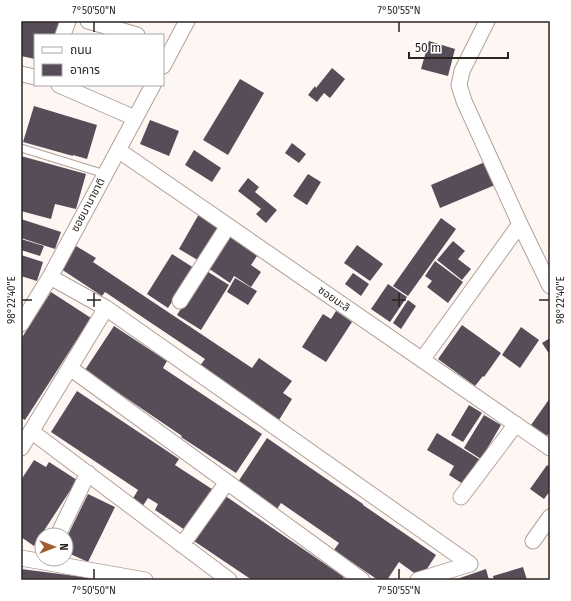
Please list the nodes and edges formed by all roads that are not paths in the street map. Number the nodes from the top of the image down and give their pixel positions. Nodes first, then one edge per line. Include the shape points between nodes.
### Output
1 (68, 21) edge
2 (88, 21) edge
3 (187, 21) edge
4 (487, 21) edge
5 (63, 34) edge
6 (134, 34) edge
7 (169, 44) edge
8 (164, 62) edge
9 (21, 74) edge
10 (34, 77) edge
11 (61, 86) edge
12 (152, 86) edge
13 (135, 118) junction
14 (21, 148) edge
15 (118, 150) junction
16 (105, 174) junction
17 (520, 224) junction
18 (228, 226) junction
19 (50, 277) junction
20 (550, 286) edge
21 (180, 301) dead end
22 (106, 308) junction
23 (21, 324) edge
24 (422, 360) junction
25 (70, 368) junction
26 (516, 424) junction
27 (31, 431) junction
28 (21, 448) edge
29 (550, 448) edge
30 (88, 473) junction
31 (227, 482) junction
32 (461, 496) dead end
33 (550, 517) edge
34 (62, 527) edge
35 (533, 541) dead end
36 (182, 544) junction
37 (21, 558) edge
38 (34, 560) edge
39 (74, 566) edge
40 (144, 580) edge
41 (229, 580) edge
42 (362, 580) edge
43 (418, 580) edge

1 - 5 street
2 - 6 street
3 - 7 street
4 - 17 street via 462,71 459,85
7 - 8 street
9 - 10 street
11 - 13 street
12 - 13 street, ซอยนานาชาติ
13 - 15 street, ซอยนานาชาติ
14 - 16 lane
15 - 16 street, ซอยนานาชาติ
15 - 18 street, ซอยมะลิ
16 - 19 street, ซอยนานาชาติ
17 - 20 street
17 - 24 street
18 - 21 street
18 - 24 street, ซอยมะลิ
19 - 22 street
19 - 23 street, ซอยนานาชาติ
22 - 25 street
22 - 43 street via 470,564
24 - 26 street, ซอยมะลิ
25 - 27 street
25 - 31 street
26 - 29 street, ซอยมะลิ
26 - 32 street
27 - 28 street
27 - 30 street
30 - 34 street
30 - 36 street
31 - 36 street
31 - 42 street
33 - 35 street
36 - 41 street
37 - 38 street
39 - 40 street

